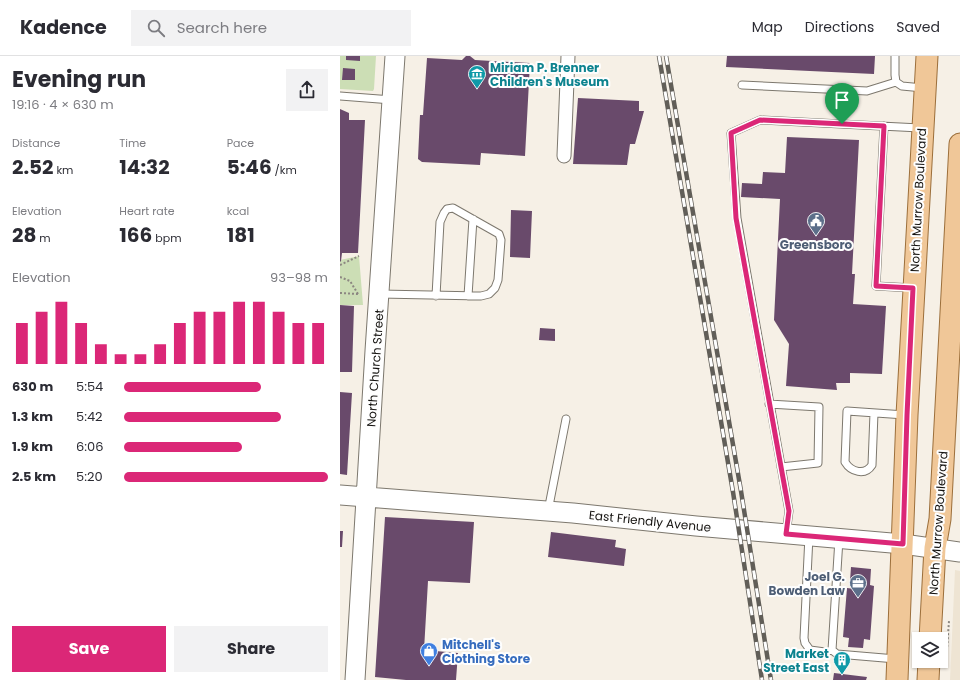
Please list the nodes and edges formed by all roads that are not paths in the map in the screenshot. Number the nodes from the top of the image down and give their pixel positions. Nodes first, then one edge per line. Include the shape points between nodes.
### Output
1 (395, 56) edge
2 (568, 56) edge
3 (895, 56) edge
4 (927, 56) edge
5 (896, 82) junction
6 (742, 85) dead end
7 (926, 89) junction
8 (340, 96) edge
9 (392, 100) junction
10 (884, 126) junction
11 (922, 128) junction
12 (960, 144) edge
13 (564, 156) dead end
14 (473, 219) junction
15 (913, 288) junction
16 (380, 294) junction
17 (436, 296) junction
18 (468, 296) junction
19 (769, 404) junction
20 (874, 413) junction
21 (907, 415) junction
22 (566, 419) dead end
23 (781, 467) junction
24 (340, 495) edge
25 (366, 496) junction
26 (548, 511) junction
27 (786, 534) junction
28 (808, 536) junction
29 (839, 539) junction
30 (903, 544) junction
31 (935, 548) junction
32 (960, 552) edge
33 (930, 632) edge
34 (832, 650) junction
35 (898, 660) junction
36 (929, 668) edge
37 (355, 680) edge
38 (897, 680) edge
39 (928, 680) edge

1 - 9 main road, North Church Street
2 - 13 street
3 - 5 lane
4 - 7 main road, North Murrow Boulevard
5 - 6 lane via 867,91
5 - 7 lane via 902,86
7 - 11 main road, North Murrow Boulevard
8 - 9 lane
9 - 16 main road, North Church Street
10 - 11 lane
10 - 15 lane via 876,286
10 - 19 lane via 760,120 731,133 736,218
11 - 15 main road, North Murrow Boulevard
12 - 31 main road, North Murrow Boulevard via 941,511
14 - 17 lane via 453,208 447,209 444,213 440,222
14 - 18 lane
14 - 18 lane via 494,230 501,240 495,288 489,294
15 - 21 main road, North Murrow Boulevard
16 - 17 lane
16 - 25 main road, North Church Street
17 - 18 lane
19 - 23 lane
19 - 23 lane via 819,407 818,463
20 - 20 lane via 847,411 845,462 858,472 869,470 872,465
20 - 21 lane
21 - 30 main road, North Murrow Boulevard
22 - 26 lane
23 - 27 lane via 789,511
24 - 25 main road, East Friendly Avenue
25 - 26 main road, East Friendly Avenue
25 - 37 main road, North Church Street
26 - 27 main road, East Friendly Avenue
27 - 28 main road, East Friendly Avenue
28 - 29 main road, East Friendly Avenue
28 - 34 lane via 805,644 810,650
29 - 30 main road, East Friendly Avenue
29 - 34 lane
30 - 31 main road, East Friendly Avenue
30 - 35 main road, North Murrow Boulevard
31 - 32 main road, East Friendly Avenue
31 - 33 main road, North Murrow Boulevard
34 - 35 lane via 837,654
35 - 38 main road, North Murrow Boulevard
36 - 39 main road

